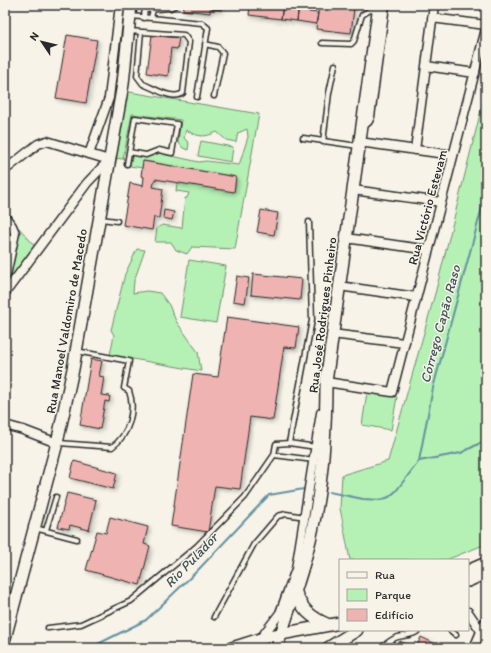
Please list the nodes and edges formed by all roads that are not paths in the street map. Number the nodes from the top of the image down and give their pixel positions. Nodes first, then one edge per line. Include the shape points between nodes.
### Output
1 (120, 5) edge
2 (131, 5) edge
3 (145, 5) edge
4 (154, 5) edge
5 (176, 5) edge
6 (434, 5) edge
7 (380, 7) edge
8 (144, 10) junction
9 (153, 10) junction
10 (130, 16) junction
11 (144, 18) junction
12 (151, 18) junction
13 (432, 18) junction
14 (486, 25) edge
15 (486, 29) edge
16 (129, 31) junction
17 (142, 32) junction
18 (322, 43) dead end
19 (205, 44) junction
20 (335, 65) dead end
21 (426, 66) junction
22 (475, 73) junction
23 (214, 96) dead end
24 (197, 97) dead end
25 (303, 138) dead end
26 (323, 142) junction
27 (359, 144) junction
28 (415, 150) junction
29 (129, 152) junction
30 (89, 154) junction
31 (453, 155) junction
32 (109, 160) junction
33 (127, 164) dead end
34 (5, 170) edge
35 (105, 181) junction
36 (87, 183) junction
37 (353, 190) junction
38 (441, 202) junction
39 (5, 217) edge
40 (99, 219) junction
41 (117, 221) dead end
42 (309, 222) dead end
43 (346, 238) junction
44 (428, 250) junction
45 (5, 280) edge
46 (339, 286) junction
47 (5, 293) edge
48 (416, 297) junction
49 (332, 334) junction
50 (404, 344) junction
51 (76, 350) junction
52 (326, 382) junction
53 (5, 425) edge
54 (57, 443) junction
55 (289, 444) junction
56 (316, 447) junction
57 (274, 455) junction
58 (314, 460) junction
59 (56, 497) dead end
60 (305, 517) junction
61 (35, 528) junction
62 (46, 530) junction
63 (77, 539) dead end
64 (308, 551) junction
65 (486, 566) edge
66 (469, 571) edge
67 (469, 580) edge
68 (295, 590) junction
69 (469, 614) edge
70 (214, 617) dead end
71 (486, 620) edge
72 (339, 623) edge
73 (329, 625) junction
74 (48, 628) dead end
75 (356, 631) edge
76 (418, 631) edge
77 (451, 631) edge
78 (481, 632) junction
79 (281, 634) junction
80 (456, 635) dead end
81 (5, 638) edge
82 (261, 639) junction
83 (232, 648) edge
84 (277, 648) edge
85 (328, 648) edge
86 (381, 648) edge
87 (474, 648) edge

1 - 30 street via 108,98
2 - 10 main road, Rua Manoel Valdomiro de Macedo
3 - 8 lane
4 - 9 lane
5 - 9 lane
6 - 13 street
7 - 18 lane via 362,15 351,44
7 - 27 main road, Rua José Rodrigues Pinheiro
8 - 9 lane
8 - 11 lane
9 - 12 lane
10 - 11 lane
10 - 16 main road, Rua Manoel Valdomiro de Macedo
11 - 12 lane
12 - 19 lane via 202,24 208,28
13 - 14 street
13 - 21 street
15 - 22 street, Rua Victório Estevam
16 - 17 lane
16 - 32 main road, Rua Manoel Valdomiro de Macedo via 125,72
17 - 17 lane via 137,76 139,80 173,96 180,96 183,93 188,38 184,35
19 - 23 lane via 218,46 223,53
19 - 24 lane
20 - 26 lane
21 - 22 street
21 - 28 street
22 - 31 street, Rua Victório Estevam
25 - 26 lane
26 - 27 lane
27 - 28 street
27 - 37 main road, Rua José Rodrigues Pinheiro
28 - 31 street
29 - 29 lane via 135,118 176,124 172,153 159,150 146,155
29 - 33 lane
30 - 32 street
30 - 34 street via 47,141 38,144
31 - 38 street, Rua Victório Estevam
32 - 35 main road, Rua Manoel Valdomiro de Macedo
32 - 36 street
35 - 36 street via 95,179
35 - 40 main road, Rua Manoel Valdomiro de Macedo
36 - 47 street
37 - 38 street
37 - 43 main road, Rua José Rodrigues Pinheiro
38 - 44 street, Rua Victório Estevam
39 - 45 street via 15,233
40 - 41 lane
40 - 51 main road, Rua Manoel Valdomiro de Macedo
42 - 55 lane via 312,320
43 - 44 street
43 - 46 main road, Rua José Rodrigues Pinheiro
44 - 48 street, Rua Victório Estevam
46 - 48 street
46 - 49 main road, Rua José Rodrigues Pinheiro
48 - 50 street, Rua Victório Estevam
49 - 50 street
49 - 52 main road, Rua José Rodrigues Pinheiro
50 - 52 street, Rua Victório Estevam via 392,392
51 - 54 main road, Rua Manoel Valdomiro de Macedo
51 - 54 lane via 129,361 124,388 128,391 132,409 125,434 121,441 112,447
52 - 56 street
52 - 64 main road, Rua José Rodrigues Pinheiro via 323,462
53 - 54 street
54 - 61 main road, Rua Manoel Valdomiro de Macedo
55 - 56 lane
55 - 57 lane via 276,444
56 - 58 street
57 - 58 lane
57 - 74 lane via 245,497 197,546 131,601 81,624
58 - 60 street
59 - 62 lane
60 - 64 street
60 - 70 lane via 286,514 278,516 254,544
60 - 82 street via 298,560 287,595 275,621
61 - 62 lane
61 - 81 main road, Rua Manoel Valdomiro de Macedo
62 - 63 lane
64 - 68 main road, Rua José Rodrigues Pinheiro
65 - 66 main road
65 - 67 main road
68 - 73 main road via 304,609 311,616
68 - 79 main road, Rua José Rodrigues Pinheiro
69 - 78 street
71 - 78 street
72 - 73 main road
73 - 79 main road
75 - 85 main road
76 - 86 lane via 416,634 389,641
77 - 80 lane
78 - 87 street
79 - 82 main road
79 - 84 main road, Rua José Rodrigues Pinheiro
82 - 83 main road

